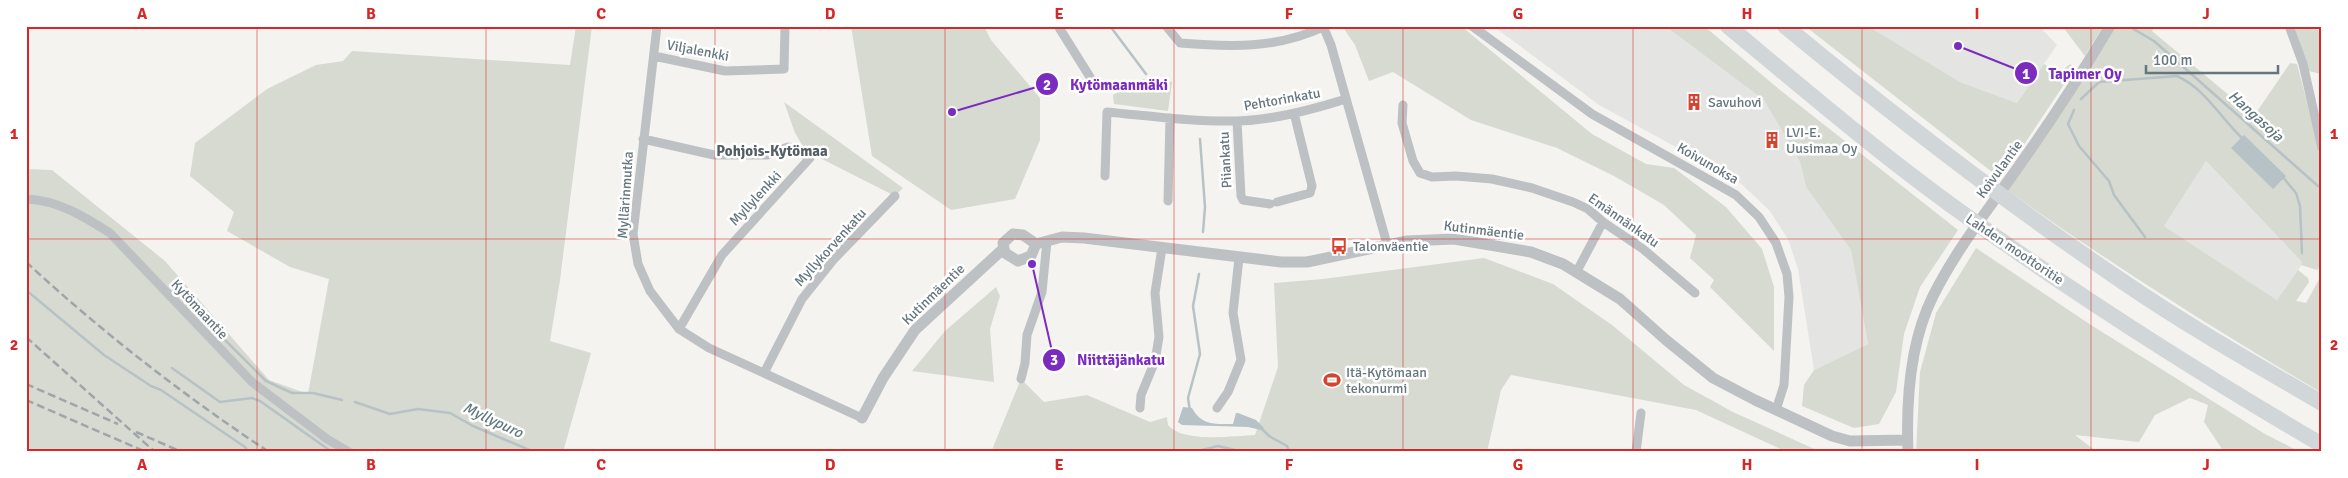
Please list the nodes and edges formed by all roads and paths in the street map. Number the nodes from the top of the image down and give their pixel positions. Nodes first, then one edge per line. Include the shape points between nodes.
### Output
1 (657, 26) edge
2 (785, 26) edge
3 (1058, 26) edge
4 (1166, 26) edge
5 (1472, 26) edge
6 (1728, 26) edge
7 (1785, 26) edge
8 (2110, 26) edge
9 (2289, 26) edge
10 (1323, 27) edge
11 (654, 56) junction
12 (1095, 85) dead end
13 (1346, 99) junction
14 (1403, 105) dead end
15 (1294, 113) junction
16 (1170, 118) junction
17 (1237, 121) junction
18 (642, 139) junction
19 (2322, 148) edge
20 (1105, 176) dead end
21 (894, 196) dead end
22 (26, 199) edge
23 (1168, 201) dead end
24 (1603, 222) junction
25 (1042, 242) junction
26 (1387, 244) junction
27 (1162, 248) junction
28 (1002, 249) junction
29 (1239, 258) junction
30 (1577, 272) junction
31 (1695, 293) dead end
32 (679, 329) junction
33 (764, 373) junction
34 (1021, 379) dead end
35 (2322, 403) edge
36 (1140, 408) dead end
37 (1217, 408) dead end
38 (1776, 410) junction
39 (1641, 413) dead end
40 (862, 418) joint
41 (2322, 445) edge
42 (1908, 446) edge
43 (349, 452) edge
44 (1636, 452) edge

1 - 11 street, Myllärinmutka
2 - 11 street, Viljalenkki via 784,69 725,71
3 - 12 street
4 - 10 street via 1180,44 1234,47 1278,42
5 - 38 street, Koivunoksa via 1592,114 1736,195 1759,217 1776,243 1789,297 1784,385
6 - 41 highway, Lahden moottoritie via 1960,212 2178,357
7 - 35 highway via 2018,209 2124,282
8 - 42 street, Koivulantie via 2046,127 1965,241 1932,297 1911,374
9 - 19 street via 2303,64
10 - 13 street
11 - 18 street, Myllärinmutka
13 - 15 street, Pehtorinkatu
13 - 26 street
14 - 24 street, Emännänkatu via 1402,123 1413,161 1420,173 1432,177 1492,179 1532,188 1588,209
15 - 17 street, Pehtorinkatu
15 - 17 street, Piiankatu via 1312,186 1310,193 1274,203 1251,203 1241,196
16 - 17 street, Pehtorinkatu
16 - 20 street, Pehtorinkatu via 1107,112
16 - 23 street
18 - 32 street, Myllärinmutka via 633,234 638,264 650,291
18 - 32 street, Myllylenkki via 714,155 767,155 788,147 810,158 722,255
21 - 33 street, Myllykorvenkatu via 834,259 802,299
22 - 43 street, Kytömaantie via 59,205 110,233 252,382
24 - 30 street
24 - 31 street, Emännänkatu via 1643,249
25 - 27 street, Kutinmäentie via 1062,237 1084,238
25 - 28 street, Kutinmäentie via 1013,234 1003,243
25 - 28 street via 1031,256 1022,260 1014,259
25 - 34 street via 1042,292 1027,335
26 - 29 street, Kutinmäentie via 1307,262
26 - 30 street, Kutinmäentie via 1454,239 1501,245 1532,252
27 - 29 street, Kutinmäentie
27 - 36 street via 1155,293 1159,337
28 - 40 street, Kutinmäentie via 915,330 883,378
29 - 37 street via 1233,313 1241,360 1228,392
30 - 38 street, Kutinmäentie via 1620,299 1713,378
32 - 33 street, Myllärinmutka via 709,348
33 - 40 street, Myllärinmutka
38 - 42 street, Kutinmäentie via 1850,442
39 - 44 street

